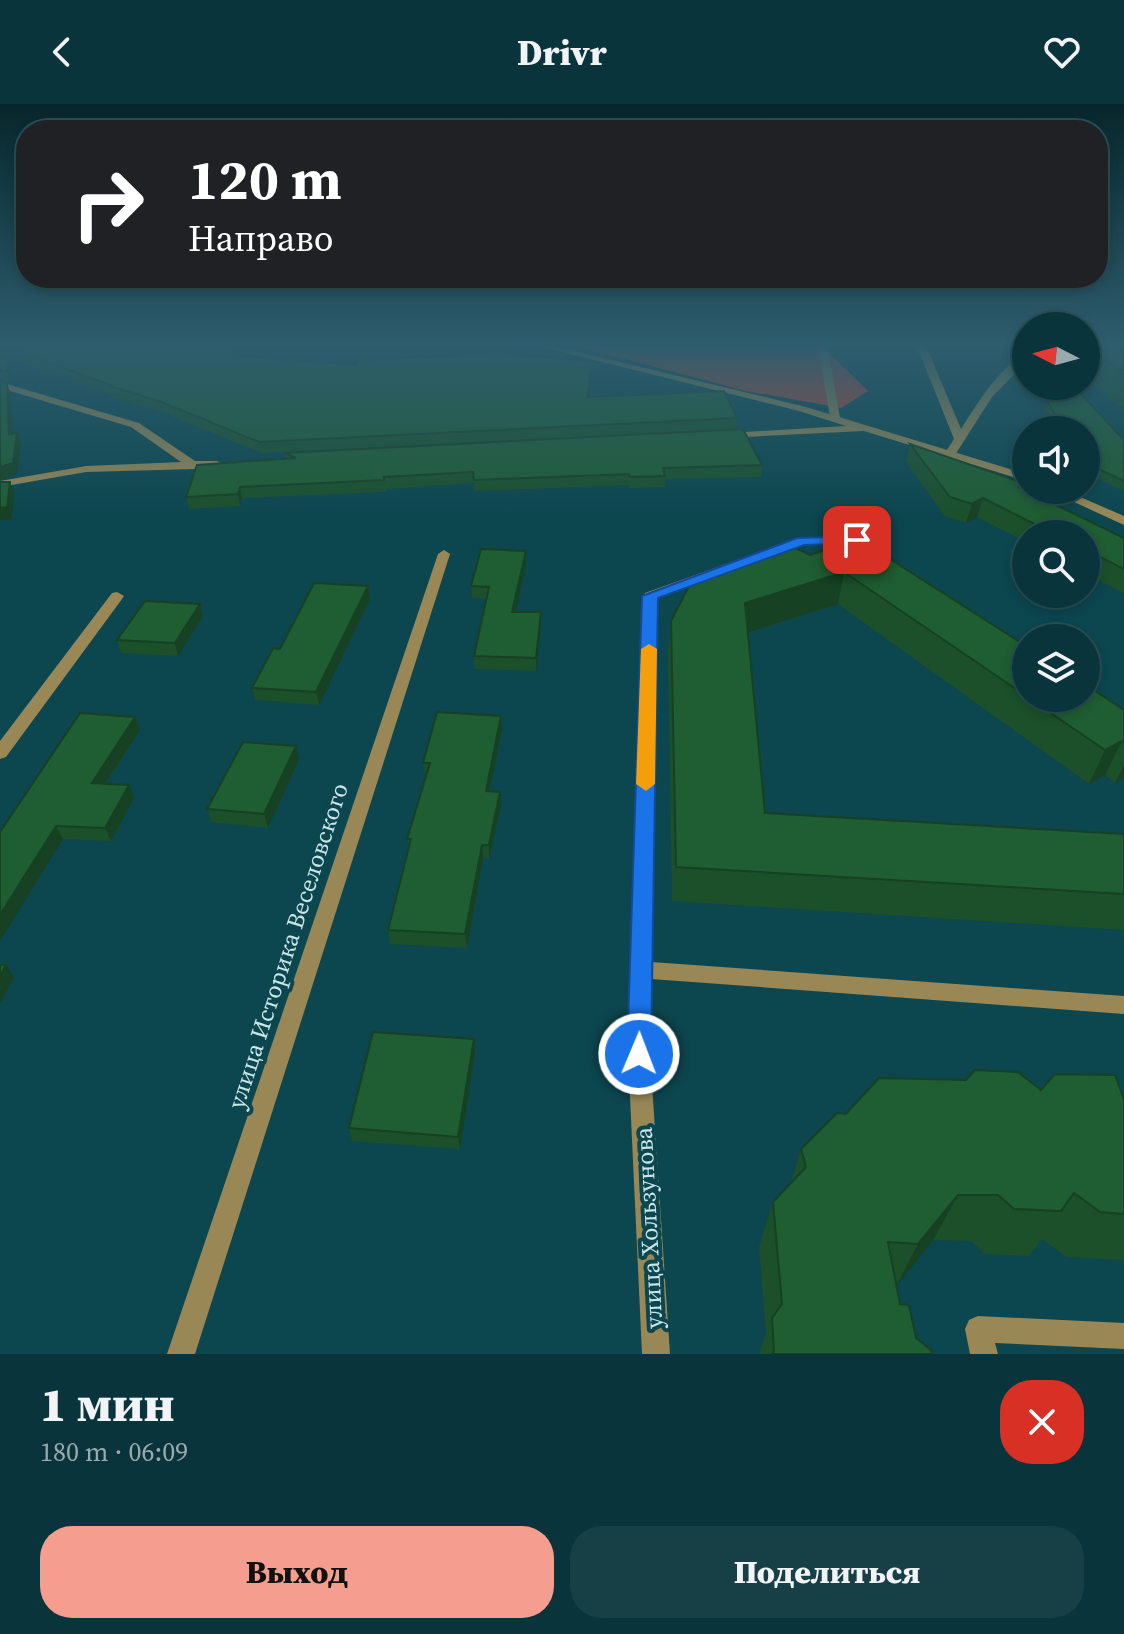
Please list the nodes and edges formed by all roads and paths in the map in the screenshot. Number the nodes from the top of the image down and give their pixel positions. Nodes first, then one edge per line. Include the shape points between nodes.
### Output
1 (60, 401) edge
2 (767, 401) edge
3 (832, 401) edge
4 (944, 401) edge
5 (984, 401) edge
6 (835, 418) junction
7 (869, 428) junction
8 (712, 436) edge
9 (959, 438) junction
10 (951, 453) junction
11 (226, 464) edge
12 (194, 466) junction
13 (1012, 473) edge
14 (0, 484) edge
15 (1086, 504) edge
16 (1124, 521) edge
17 (444, 554) dead end
18 (896, 565) edge
19 (117, 596) dead end
20 (0, 753) edge
21 (641, 970) junction
22 (1124, 1005) edge
23 (1124, 1336) edge
24 (181, 1354) edge
25 (656, 1354) edge
26 (984, 1354) edge

1 - 12 street via 135,425
2 - 6 street
3 - 6 street
4 - 9 street
5 - 9 street
6 - 7 street
7 - 8 street
7 - 10 street
9 - 10 street
10 - 13 street
11 - 12 street
12 - 14 street via 86,469
15 - 16 street
17 - 24 street, улица Историка Веселовского
18 - 21 street, улица Хользунова via 857,540 802,541 650,596
19 - 20 street
21 - 22 street
21 - 25 street, улица Хользунова via 639,1054
23 - 26 street via 978,1329

